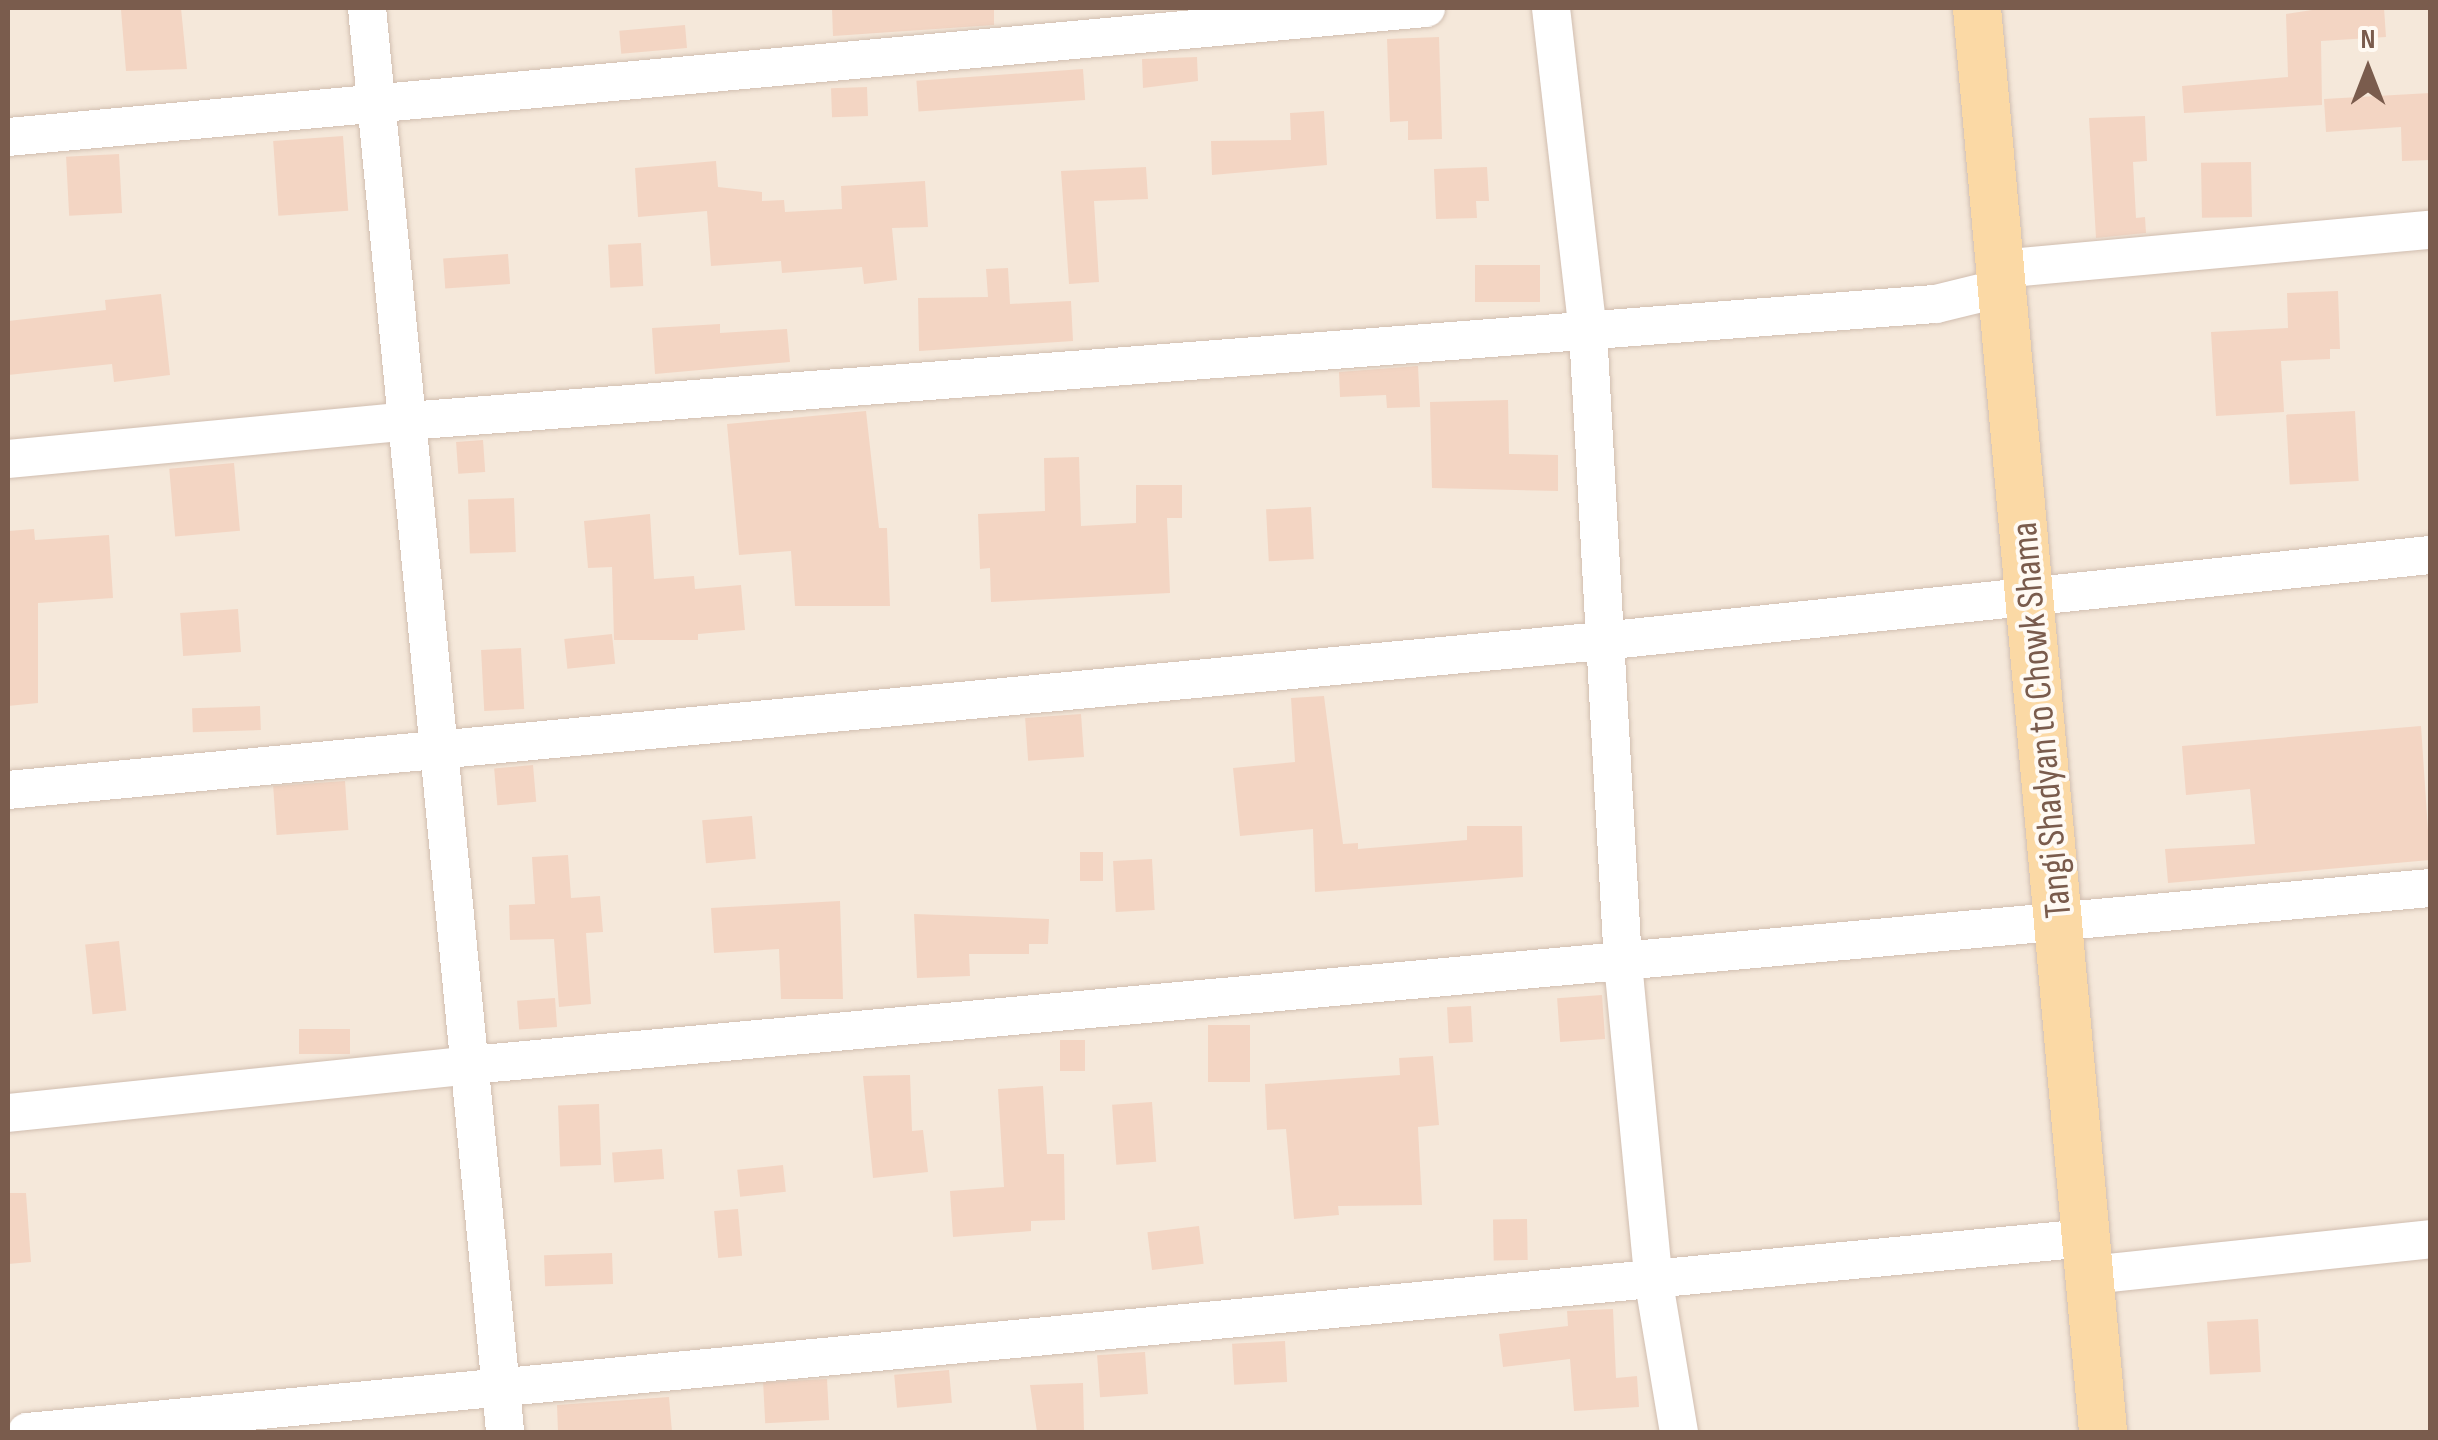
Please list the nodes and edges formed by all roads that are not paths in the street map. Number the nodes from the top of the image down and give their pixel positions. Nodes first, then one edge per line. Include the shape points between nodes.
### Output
1 (367, 8) edge
2 (1426, 8) edge
3 (1551, 8) edge
4 (1977, 8) edge
5 (376, 103) junction
6 (8, 137) edge
7 (2430, 230) edge
8 (2000, 278) junction
9 (1588, 330) junction
10 (407, 421) junction
11 (8, 459) edge
12 (2430, 555) edge
13 (2031, 593) junction
14 (1602, 642) junction
15 (439, 750) junction
16 (8, 790) edge
17 (2430, 888) edge
18 (2060, 924) junction
19 (1623, 964) junction
20 (470, 1065) junction
21 (8, 1113) edge
22 (2430, 1239) edge
23 (2088, 1257) junction
24 (1653, 1277) junction
25 (501, 1388) junction
26 (27, 1432) edge
27 (505, 1432) edge
28 (1679, 1432) edge
29 (2102, 1432) edge

1 - 5 street
2 - 5 street
3 - 9 street
4 - 8 main road, Tangi Shadyan to Chowk Shama
5 - 6 street
5 - 10 street
7 - 8 street
8 - 9 street via 1936,304
8 - 13 main road, Tangi Shadyan to Chowk Shama
9 - 10 street
9 - 14 street
10 - 11 street
10 - 15 street
12 - 13 street
13 - 14 street
13 - 18 main road, Tangi Shadyan to Chowk Shama
14 - 15 street
14 - 19 street
15 - 16 street
15 - 20 street
17 - 18 street
18 - 19 street
18 - 23 main road, Tangi Shadyan to Chowk Shama
19 - 20 street
19 - 24 street
20 - 21 street
20 - 25 street
22 - 23 street
23 - 24 street
23 - 29 main road, Tangi Shadyan to Chowk Shama
24 - 25 street
24 - 28 street
25 - 26 street
25 - 27 street

